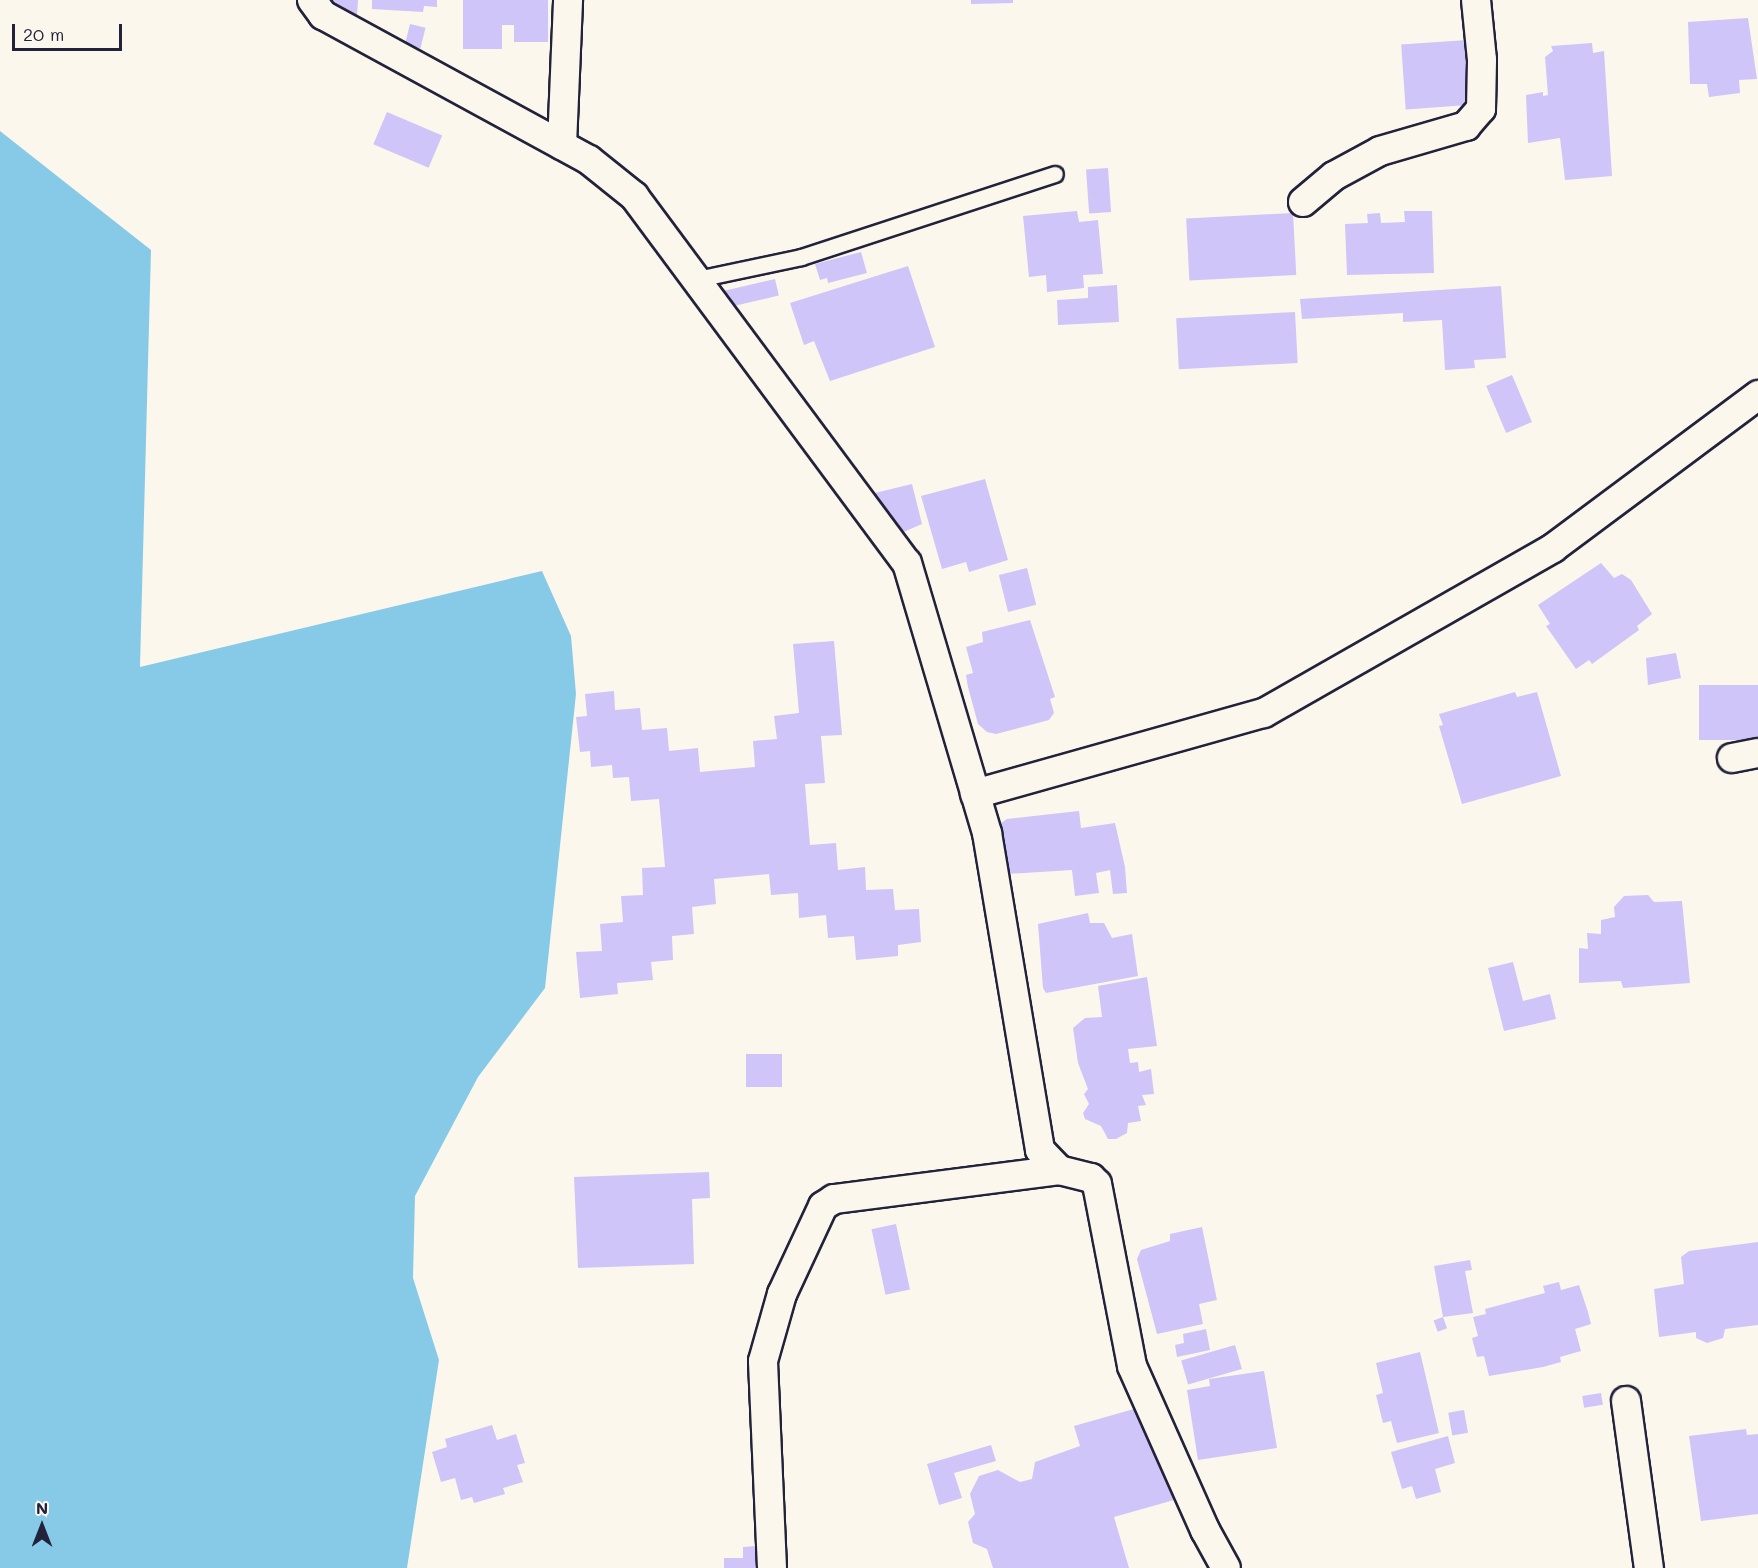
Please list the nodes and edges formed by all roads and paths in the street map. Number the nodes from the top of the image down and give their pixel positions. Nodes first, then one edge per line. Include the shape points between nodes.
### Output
1 (312, 0) edge
2 (568, 0) edge
3 (1476, 0) edge
4 (562, 145) junction
5 (1055, 174) dead end
6 (1303, 202) dead end
7 (697, 279) junction
8 (1758, 395) edge
9 (975, 794) junction
10 (1059, 1170) junction
11 (1626, 1401) dead end
12 (772, 1568) edge
13 (1226, 1568) edge
14 (1648, 1568) edge

1 - 4 street via 323,15
2 - 4 street
3 - 6 street via 1482,60 1481,109 1466,126 1380,151 1334,176
4 - 7 street via 589,160 634,196
5 - 7 lane via 801,256
7 - 9 street via 907,563
8 - 9 street via 1552,548 1264,712
9 - 10 street via 987,832 1040,1150
10 - 12 street via 834,1199 823,1206 782,1294 763,1361
10 - 13 street via 1084,1176 1097,1184 1132,1366 1205,1530
11 - 14 street

